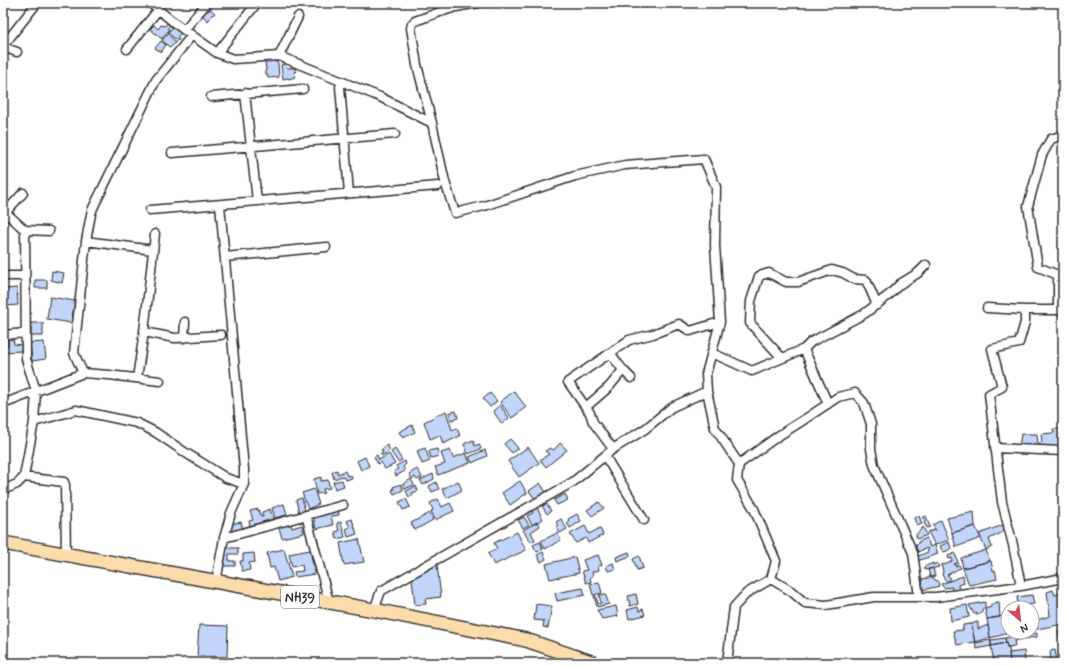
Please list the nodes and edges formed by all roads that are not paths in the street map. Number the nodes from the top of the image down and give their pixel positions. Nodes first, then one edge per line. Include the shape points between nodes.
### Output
1 (38, 3) edge
2 (150, 3) edge
3 (207, 3) edge
4 (257, 3) edge
5 (478, 3) edge
6 (455, 5) edge
7 (158, 10) junction
8 (298, 17) dead end
9 (184, 30) junction
10 (192, 35) junction
11 (3, 47) edge
12 (127, 49) dead end
13 (17, 52) dead end
14 (217, 53) junction
15 (279, 56) junction
16 (340, 87) dead end
17 (303, 89) dead end
18 (245, 93) junction
19 (211, 96) dead end
20 (432, 123) junction
21 (395, 134) dead end
22 (1063, 135) edge
23 (344, 138) junction
24 (250, 147) junction
25 (172, 154) dead end
26 (438, 186) dead end
27 (23, 193) dead end
28 (349, 193) junction
29 (256, 201) junction
30 (220, 204) junction
31 (150, 210) dead end
32 (4, 213) edge
33 (25, 230) junction
34 (49, 231) dead end
35 (155, 234) dead end
36 (86, 241) junction
37 (326, 247) dead end
38 (153, 250) junction
39 (225, 257) junction
40 (926, 265) dead end
41 (3, 276) edge
42 (25, 276) junction
43 (877, 305) junction
44 (987, 308) dead end
45 (1025, 310) junction
46 (1061, 310) edge
47 (185, 322) dead end
48 (720, 322) junction
49 (144, 332) junction
50 (25, 333) junction
51 (3, 335) edge
52 (221, 335) dead end
53 (184, 338) junction
54 (804, 349) junction
55 (610, 353) junction
56 (712, 353) junction
57 (782, 358) junction
58 (623, 370) junction
59 (83, 373) junction
60 (137, 378) junction
61 (631, 378) dead end
62 (160, 381) dead end
63 (36, 391) junction
64 (707, 391) junction
65 (3, 404) edge
66 (828, 404) junction
67 (586, 407) junction
68 (34, 422) junction
69 (995, 448) junction
70 (613, 449) junction
71 (1063, 451) edge
72 (605, 456) junction
73 (739, 464) junction
74 (24, 477) junction
75 (244, 484) junction
76 (3, 490) edge
77 (343, 504) dead end
78 (306, 515) junction
79 (644, 520) dead end
80 (224, 538) junction
81 (3, 543) edge
82 (66, 555) junction
83 (1063, 578) edge
84 (771, 579) junction
85 (216, 582) junction
86 (1021, 586) junction
87 (919, 597) junction
88 (329, 602) junction
89 (374, 610) junction
90 (594, 663) edge
91 (727, 663) edge

1 - 11 street
2 - 7 street
3 - 9 street
4 - 14 street
5 - 6 street
6 - 20 street via 414,22 411,28 417,65
7 - 9 street
7 - 12 street
8 - 15 street
9 - 10 street
10 - 14 street
10 - 36 street via 156,80 93,208
11 - 13 street
14 - 15 street via 233,59
15 - 20 street via 380,97
16 - 23 street
17 - 18 street
18 - 19 street
18 - 24 street
20 - 48 street via 445,182 455,213 575,176 625,165 704,158 716,187 715,245
21 - 23 street
22 - 46 street via 1051,139 1042,155 1028,206 1038,268 1058,275
23 - 24 street
23 - 28 street
24 - 25 street
24 - 29 street
26 - 28 street
27 - 32 street
28 - 29 street
29 - 30 street
30 - 31 street
30 - 39 street
32 - 33 street
33 - 34 street
33 - 42 street
35 - 38 street
36 - 38 street
36 - 59 street via 74,353
37 - 39 street
38 - 49 street
39 - 75 street
40 - 43 street
41 - 42 street
42 - 50 street
43 - 54 street via 811,342
43 - 57 street via 866,280 854,278 843,272 832,270 798,282 786,282 769,273 759,276 751,301 750,323
44 - 45 street
45 - 46 street
45 - 69 street via 1025,322 1019,343 992,349 1002,387 989,394
47 - 53 street
48 - 55 street via 690,331 679,324 629,340
48 - 56 street
49 - 53 street
49 - 60 street
50 - 51 street
50 - 63 street via 26,359
52 - 53 street
54 - 57 street
54 - 66 street
55 - 58 street
55 - 67 street via 568,382
56 - 57 street via 752,371
56 - 64 street via 706,374
58 - 61 street
58 - 67 street via 609,387
59 - 60 street
59 - 63 street
60 - 62 street
63 - 65 street
63 - 68 street
64 - 70 street via 672,407 645,430
64 - 73 street via 715,428
66 - 73 street
66 - 87 street via 838,397 855,393 864,403 871,424 874,465 913,553
67 - 70 street via 593,422
68 - 74 street
68 - 75 street via 76,410 137,423 226,478
69 - 71 street
69 - 86 street via 1002,502
70 - 72 street
72 - 79 street
72 - 89 street via 573,482 381,591
73 - 84 street via 737,480 754,508 776,561
74 - 76 street via 17,484
74 - 82 street via 64,482
75 - 80 street via 231,513
77 - 78 street
78 - 80 street
78 - 88 street
80 - 85 street
81 - 82 main road, NH39
82 - 85 main road, NH39
83 - 86 street
84 - 87 street via 805,603 826,605 874,597
84 - 91 street via 747,593 734,607
85 - 88 main road, NH39
86 - 87 street
88 - 89 main road, NH39
89 - 90 main road, NH39 via 526,640

